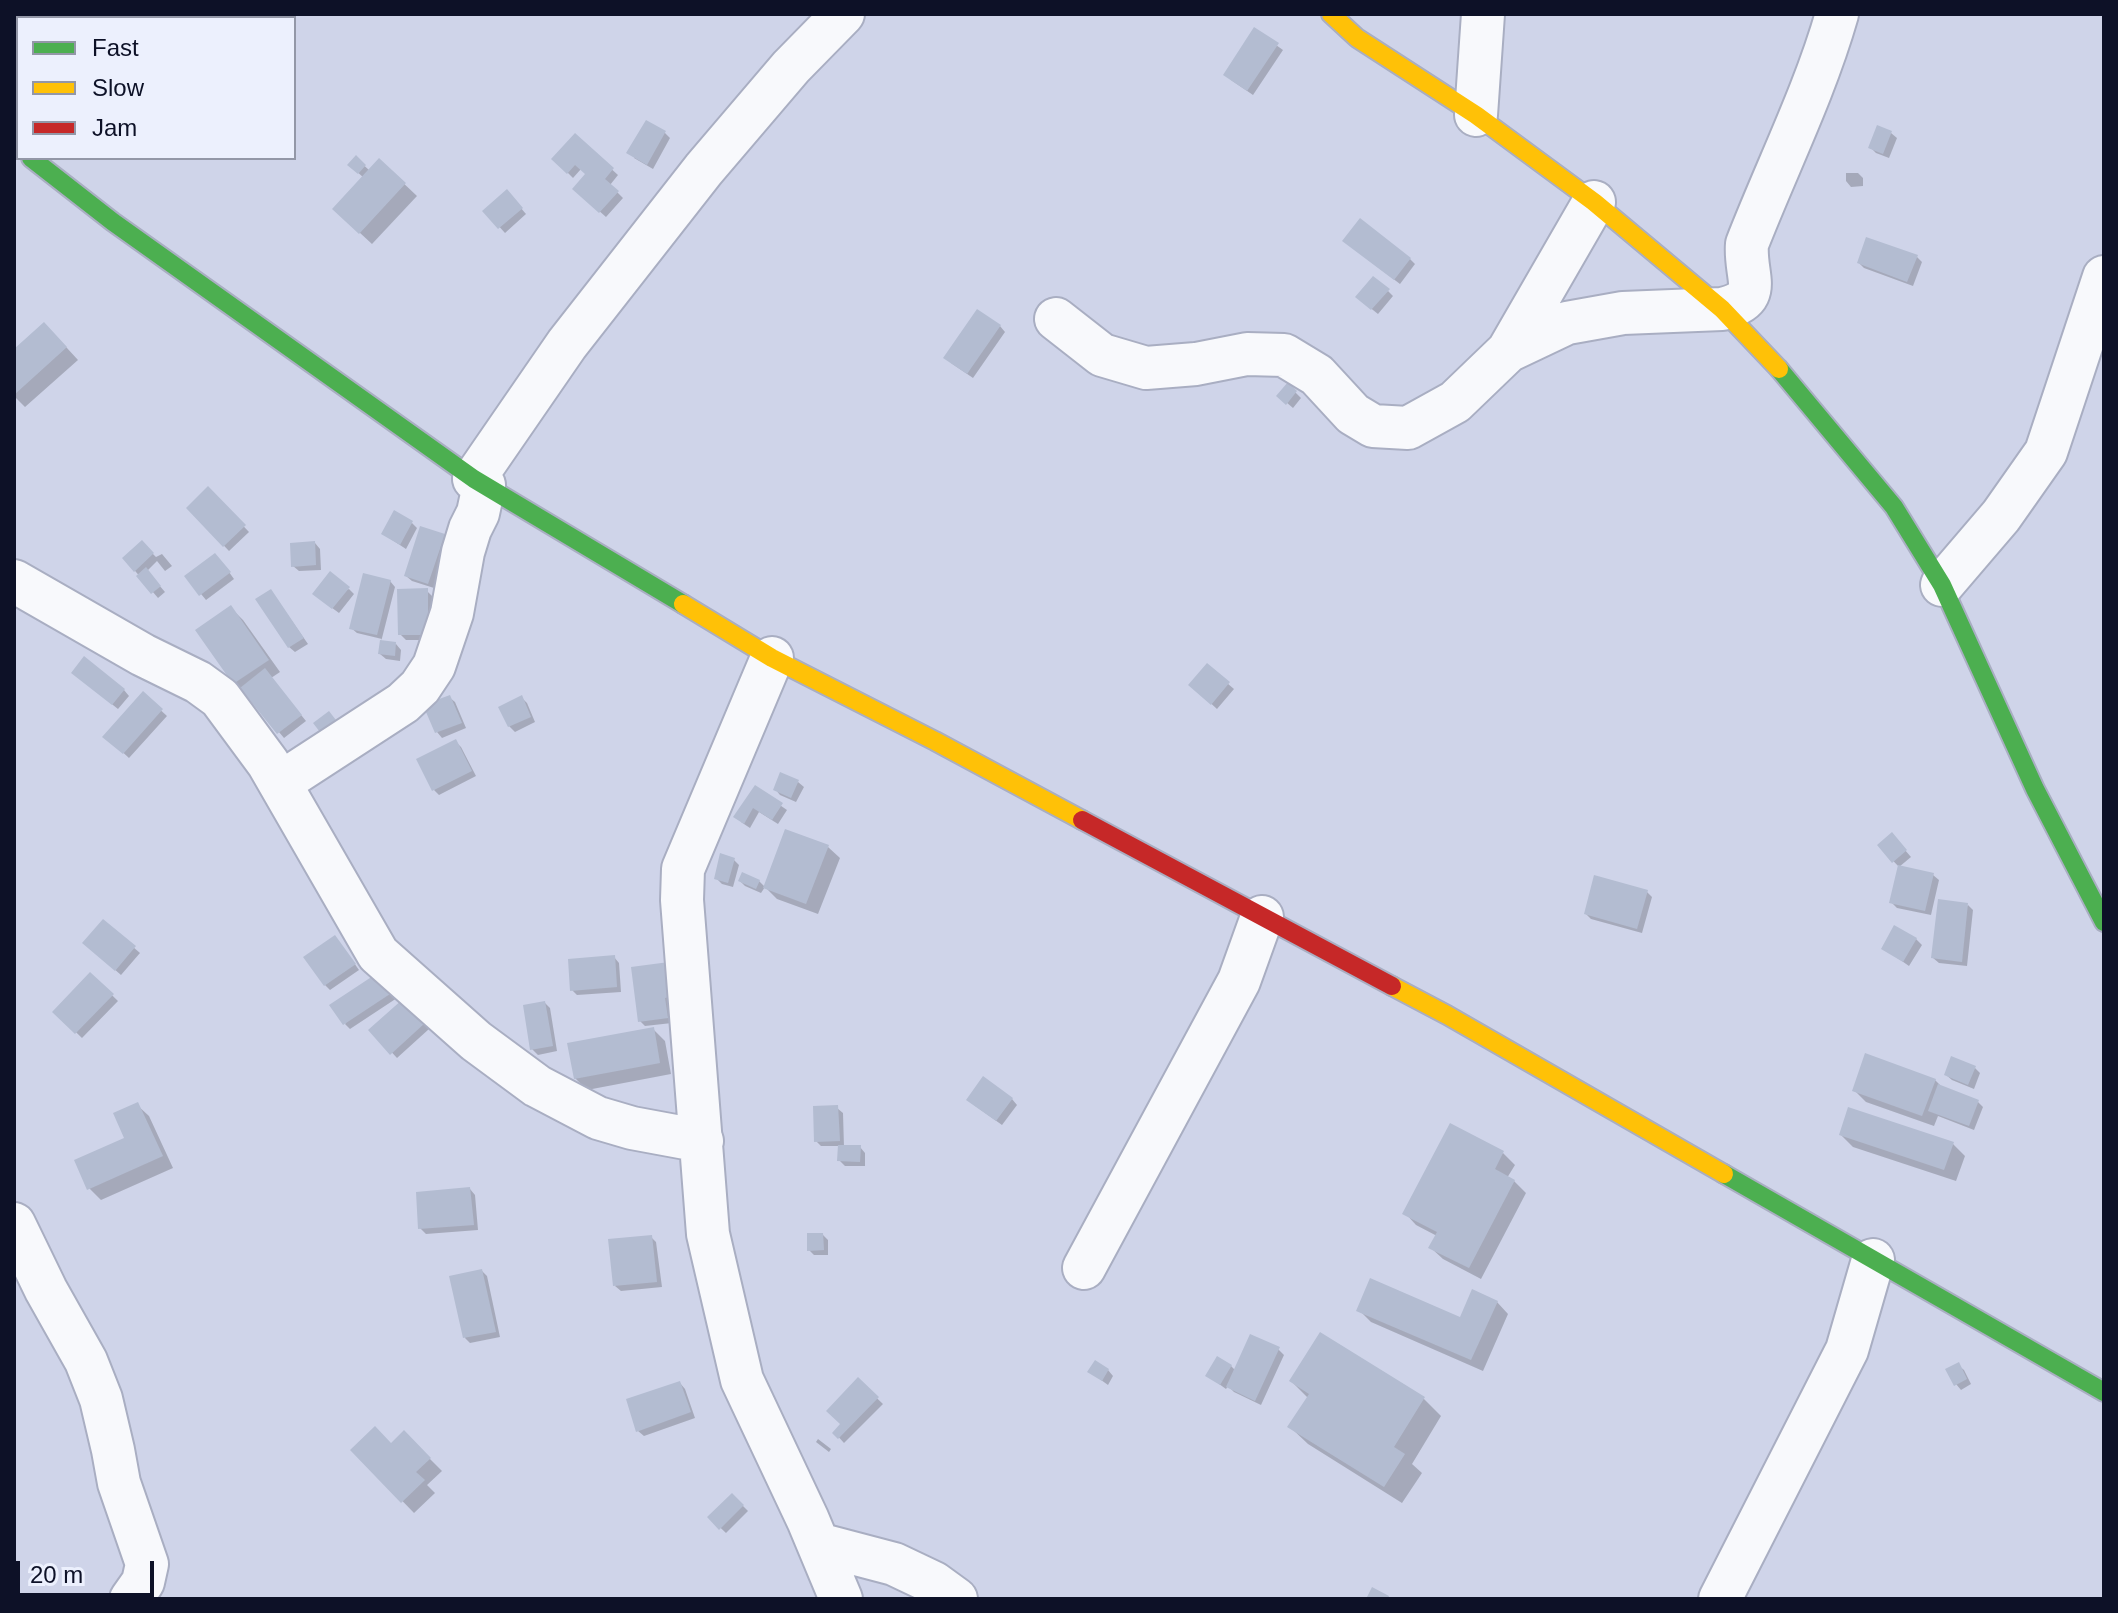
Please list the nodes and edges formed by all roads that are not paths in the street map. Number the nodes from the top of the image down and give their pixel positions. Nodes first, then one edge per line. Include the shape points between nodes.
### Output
1 (843, 14) edge
2 (1331, 14) edge
3 (1483, 14) edge
4 (1837, 14) edge
5 (1476, 115) junction
6 (34, 160) edge
7 (1594, 202) junction
8 (2104, 277) edge
9 (1722, 309) junction
10 (1056, 319) dead end
11 (1508, 351) junction
12 (479, 482) junction
13 (14, 581) edge
14 (1942, 585) junction
15 (772, 658) junction
16 (280, 783) junction
17 (1262, 917) junction
18 (2104, 922) edge
19 (702, 1141) junction
20 (14, 1224) edge
21 (1873, 1260) junction
22 (1084, 1268) dead end
23 (2104, 1392) edge
24 (818, 1544) junction
25 (131, 1599) edge
26 (841, 1599) edge
27 (956, 1599) edge
28 (1720, 1599) edge

1 - 12 street via 704,169 567,344
2 - 5 street via 1357,38
3 - 5 street
4 - 9 street via 1803,112 1747,244 1749,291 1736,306
5 - 7 street
6 - 12 street
7 - 9 street
7 - 11 street
8 - 14 street via 2046,452
9 - 11 street via 1623,313 1567,323
9 - 14 street via 1894,507
10 - 11 street via 1102,355 1146,368 1247,354 1284,355 1317,375 1353,414 1373,426 1408,428 1455,402
12 - 15 street
12 - 16 street via 478,513 434,666 403,703
13 - 16 street via 220,698
14 - 18 street via 2035,789
15 - 17 street
15 - 19 street via 683,869
16 - 19 street via 378,954 476,1041 537,1086 598,1118
17 - 21 street via 1447,1015
17 - 22 street via 1239,981
19 - 24 street via 708,1234 742,1380
20 - 25 street via 101,1399 119,1483 147,1564
21 - 23 street
21 - 28 street via 1847,1350
24 - 26 street
24 - 27 street via 894,1564

